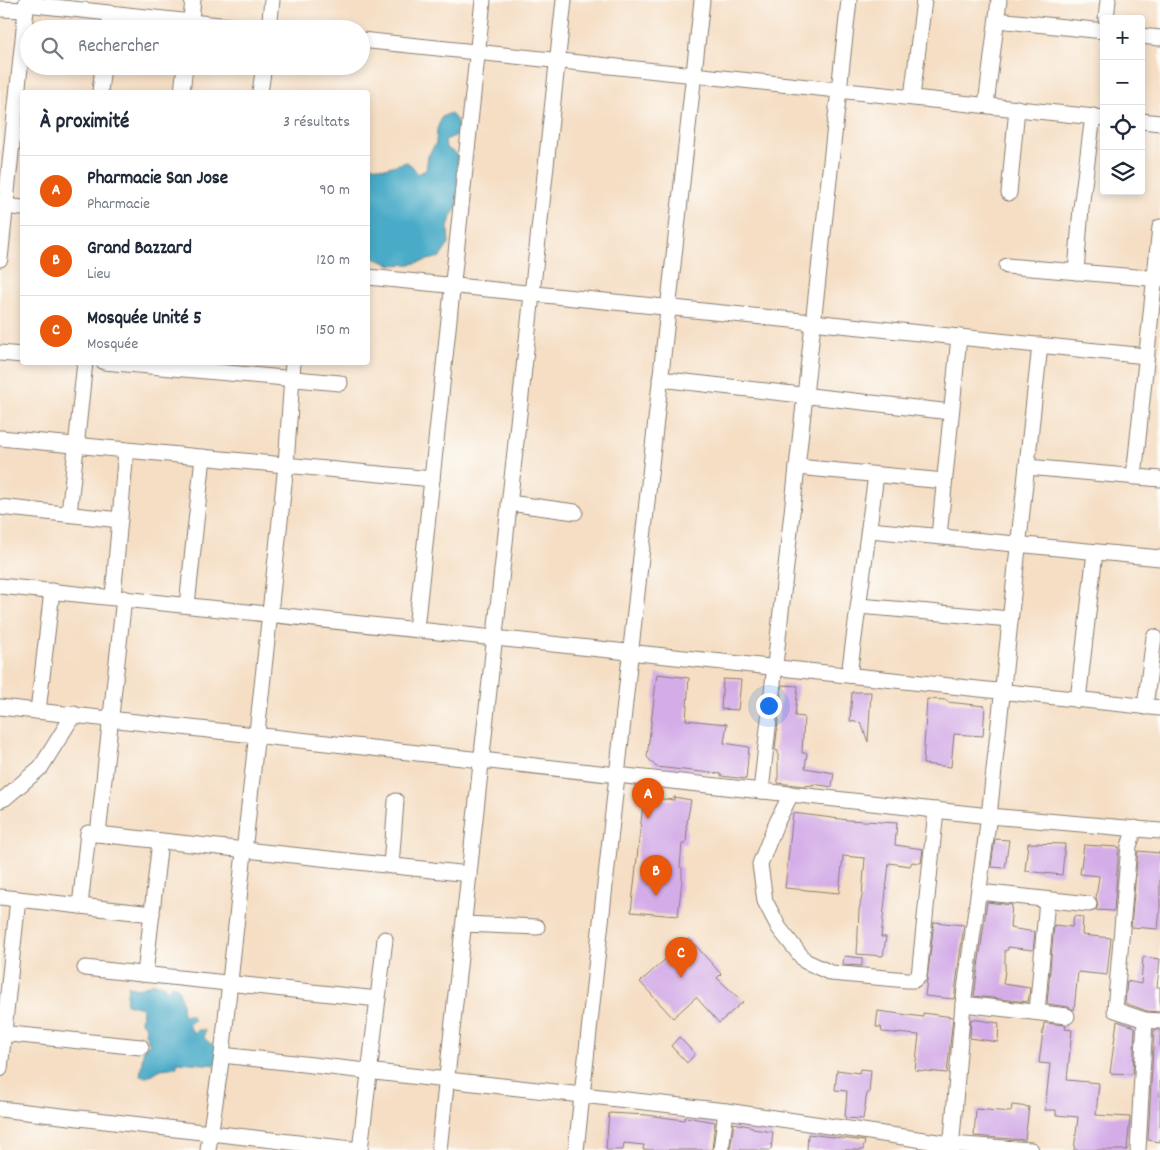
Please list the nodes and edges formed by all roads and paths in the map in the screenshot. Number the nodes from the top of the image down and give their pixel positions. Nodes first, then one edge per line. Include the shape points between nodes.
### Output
1 (193, 0) edge
2 (272, 0) edge
3 (483, 0) edge
4 (564, 0) edge
5 (702, 0) edge
6 (849, 0) edge
7 (924, 0) edge
8 (999, 0) edge
9 (1108, 0) edge
10 (26, 5) edge
11 (0, 9) edge
12 (1106, 15) edge
13 (24, 20) edge
14 (105, 20) edge
15 (191, 20) edge
16 (270, 20) edge
17 (997, 20) junction
18 (1100, 32) edge
19 (1145, 36) edge
20 (1160, 38) edge
21 (370, 41) edge
22 (478, 52) junction
23 (20, 59) edge
24 (558, 60) junction
25 (102, 75) edge
26 (184, 75) edge
27 (263, 75) edge
28 (694, 75) junction
29 (100, 90) edge
30 (182, 90) edge
31 (260, 90) edge
32 (839, 90) junction
33 (912, 97) junction
34 (986, 105) junction
35 (1017, 108) junction
36 (1099, 117) edge
37 (1145, 121) edge
38 (1160, 123) edge
39 (1008, 193) dead end
40 (4, 203) edge
41 (20, 207) edge
42 (1160, 227) edge
43 (0, 259) edge
44 (1007, 266) dead end
45 (1076, 272) junction
46 (370, 277) edge
47 (1157, 279) edge
48 (453, 286) junction
49 (532, 294) junction
50 (668, 308) junction
51 (813, 322) junction
52 (959, 337) junction
53 (1040, 346) junction
54 (0, 353) edge
55 (20, 355) edge
56 (1146, 356) junction
57 (85, 365) edge
58 (135, 365) edge
59 (293, 365) edge
60 (660, 378) junction
61 (291, 380) junction
62 (340, 383) dead end
63 (805, 395) junction
64 (951, 412) junction
65 (0, 438) edge
66 (76, 445) junction
67 (126, 450) junction
68 (203, 457) junction
69 (286, 465) junction
70 (797, 467) junction
71 (1027, 467) junction
72 (876, 475) junction
73 (1134, 477) junction
74 (432, 479) junction
75 (1160, 480) edge
76 (944, 482) junction
77 (510, 503) junction
78 (0, 507) edge
79 (575, 512) dead end
80 (69, 514) junction
81 (120, 520) junction
82 (870, 530) junction
83 (939, 536) junction
84 (1019, 544) junction
85 (1095, 552) junction
86 (1160, 558) edge
87 (0, 586) edge
88 (52, 591) junction
89 (118, 598) junction
90 (187, 605) junction
91 (859, 606) junction
92 (270, 614) junction
93 (1010, 619) junction
94 (416, 629) junction
95 (1154, 637) dead end
96 (495, 638) junction
97 (630, 652) junction
98 (775, 667) junction
99 (849, 675) junction
100 (1002, 692) junction
101 (1078, 700) junction
102 (0, 707) edge
103 (1153, 708) edge
104 (38, 711) junction
105 (74, 714) junction
106 (111, 719) junction
107 (257, 735) junction
108 (482, 760) junction
109 (617, 775) junction
110 (761, 791) junction
111 (790, 794) junction
112 (0, 800) edge
113 (396, 801) dead end
114 (936, 810) junction
115 (989, 816) junction
116 (1135, 828) junction
117 (1160, 831) edge
118 (98, 834) junction
119 (160, 841) junction
120 (244, 850) junction
121 (391, 866) junction
122 (469, 874) junction
123 (978, 892) junction
124 (0, 897) edge
125 (18, 899) junction
126 (1047, 900) junction
127 (1089, 904) dead end
128 (80, 906) junction
129 (152, 914) junction
130 (464, 924) junction
131 (537, 927) dead end
132 (385, 939) dead end
133 (85, 968) dead end
134 (145, 974) junction
135 (230, 983) junction
136 (378, 999) junction
137 (963, 1004) junction
138 (1037, 1012) junction
139 (1068, 1016) dead end
140 (1153, 1020) edge
141 (2, 1033) edge
142 (141, 1047) dead end
143 (222, 1055) junction
144 (0, 1069) edge
145 (369, 1072) junction
146 (447, 1080) junction
147 (582, 1095) junction
148 (0, 1109) edge
149 (726, 1111) junction
150 (210, 1133) junction
151 (951, 1147) edge
152 (208, 1150) edge
153 (439, 1150) edge
154 (576, 1150) edge
155 (721, 1150) edge
156 (1031, 1150) edge
157 (1138, 1150) edge

1 - 15 street
2 - 16 street
3 - 22 street
4 - 24 street
5 - 28 street
6 - 32 street
7 - 33 street
8 - 17 street
9 - 12 street
10 - 11 street
10 - 13 street
10 - 14 street
17 - 18 street
17 - 34 street
19 - 20 street
21 - 22 street
22 - 24 street
22 - 48 street
23 - 40 street
24 - 28 street
24 - 49 street
25 - 29 street
26 - 30 street
27 - 31 street
28 - 32 street
28 - 50 street
32 - 33 street
32 - 51 street
33 - 34 street
34 - 35 street
35 - 36 street
35 - 39 street
36 - 45 street via 1081,208
37 - 38 street
40 - 41 street
40 - 43 street
42 - 47 street
44 - 45 street
45 - 47 street
46 - 48 street
47 - 56 street
48 - 49 street
48 - 74 street
49 - 50 street
49 - 77 street
50 - 51 street
50 - 60 street
51 - 52 street
51 - 63 street
52 - 53 street
52 - 64 street
53 - 56 street
53 - 71 street
54 - 55 street
56 - 73 street
57 - 66 street
58 - 61 street
59 - 61 street
60 - 63 street
60 - 97 street
61 - 62 street
61 - 69 street
63 - 64 street
63 - 70 street
64 - 76 street
65 - 66 street
66 - 67 street
66 - 80 street
67 - 68 street
67 - 81 street
68 - 69 street
68 - 90 street
69 - 74 street
69 - 92 street
70 - 72 street
70 - 98 street
71 - 73 street
71 - 84 street
72 - 76 street
72 - 82 street
73 - 75 street
74 - 94 street
76 - 83 street
77 - 79 street
77 - 96 street
78 - 80 street
80 - 81 street
81 - 89 street
82 - 83 street
82 - 91 street
83 - 84 street
84 - 85 street
84 - 93 street
85 - 86 street
85 - 101 street
87 - 88 street
88 - 89 street
88 - 104 street
89 - 90 street
89 - 106 street
90 - 92 street
91 - 93 street
91 - 99 street
92 - 94 street
92 - 107 street
93 - 100 street
94 - 96 street
95 - 103 street
96 - 97 street
96 - 108 street
97 - 98 street
97 - 109 street
98 - 99 street
98 - 110 street
99 - 100 street
100 - 101 street
100 - 115 street
101 - 103 street
102 - 104 street
104 - 105 street
105 - 106 street
105 - 112 street via 41,767
106 - 107 street
106 - 118 street
107 - 108 street
107 - 120 street
108 - 109 street
108 - 122 street
109 - 110 street
109 - 147 street
110 - 111 street
111 - 114 street
111 - 114 street via 760,864 765,901 779,928 805,961 831,973 907,980 919,976
113 - 121 street
114 - 115 street
115 - 116 street
115 - 123 street
116 - 117 street
116 - 140 street via 1130,846 1115,1010
118 - 119 street
118 - 128 street via 88,833
119 - 120 street
119 - 129 street
120 - 121 street
120 - 135 street
121 - 122 street
122 - 130 street
123 - 126 street
123 - 137 street
124 - 125 street
125 - 128 street
125 - 141 street
126 - 127 street
126 - 138 street
128 - 129 street
129 - 134 street
130 - 131 street
130 - 146 street
132 - 136 street
133 - 134 street
134 - 135 street
135 - 136 street
135 - 143 street
136 - 145 street
137 - 138 street
137 - 151 street
138 - 139 street
140 - 157 street
141 - 142 street
141 - 144 street
143 - 145 street
143 - 150 street
145 - 146 street
145 - 150 street via 360,1150
146 - 147 street
146 - 153 street
147 - 149 street
147 - 154 street
148 - 150 street
149 - 151 street
149 - 155 street
150 - 152 street
151 - 156 street

